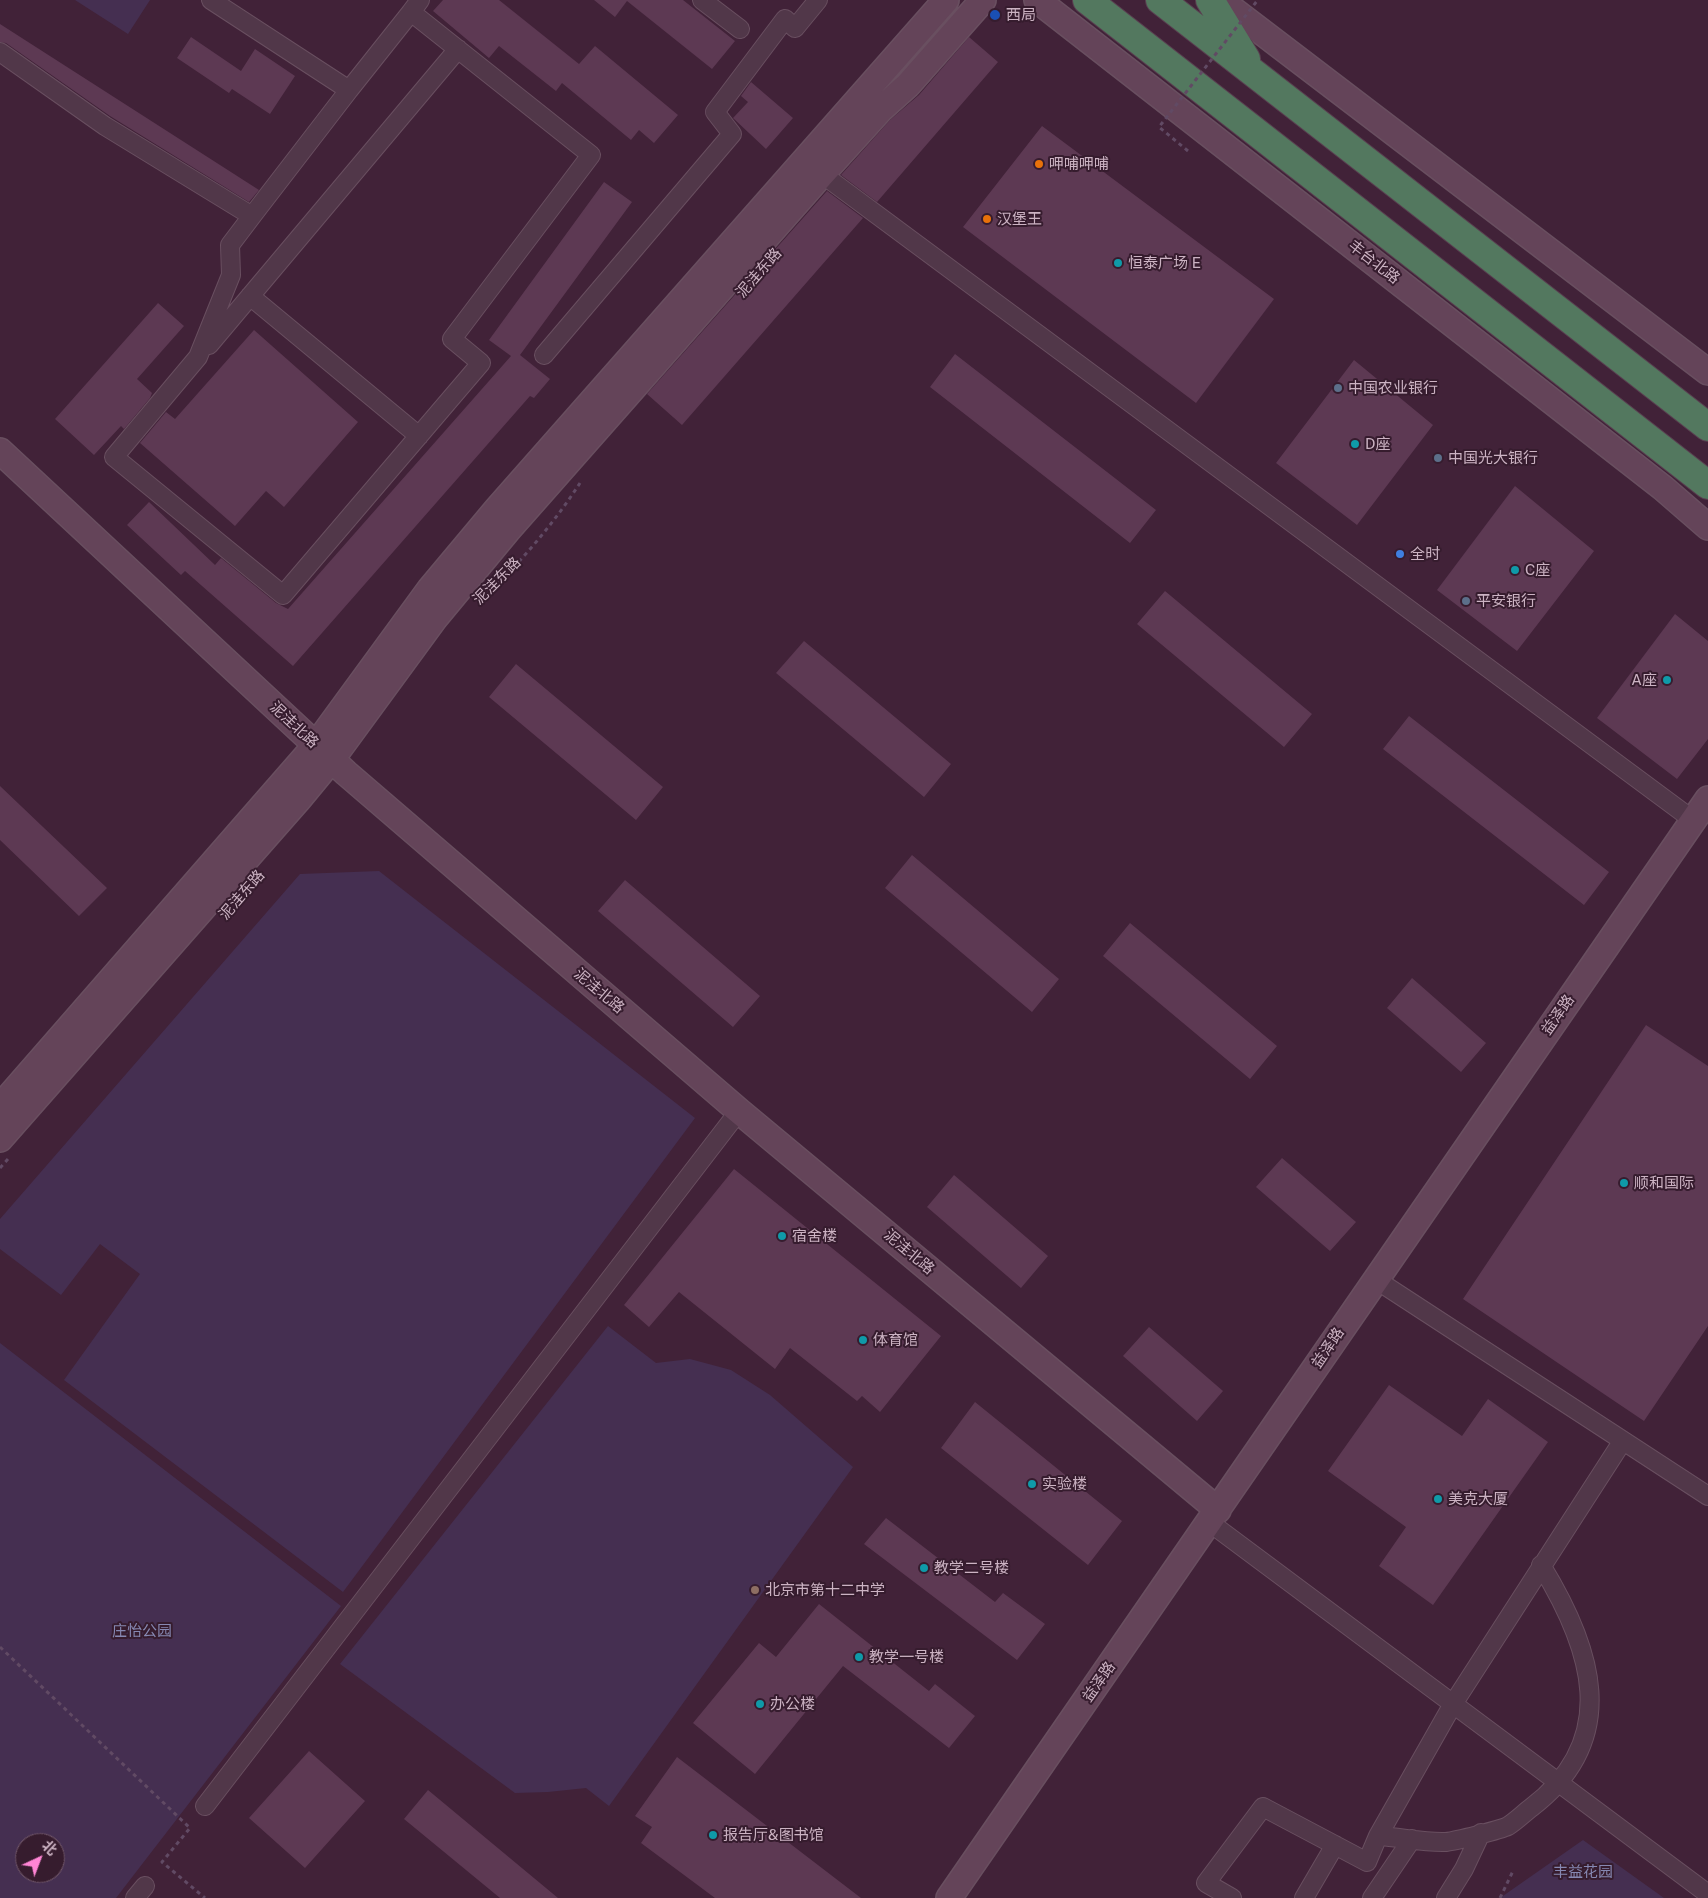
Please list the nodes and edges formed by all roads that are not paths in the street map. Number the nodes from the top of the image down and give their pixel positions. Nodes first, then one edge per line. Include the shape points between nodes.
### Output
1 (211, 0) edge
2 (702, 0) edge
3 (818, 0) edge
4 (983, 0) edge
5 (1037, 0) edge
6 (1087, 0) edge
7 (1160, 0) edge
8 (1210, 0) edge
9 (1220, 0) edge
10 (945, 1) edge
11 (415, 6) edge
12 (740, 29) dead end
13 (458, 49) junction
14 (0, 52) edge
15 (1254, 73) junction
16 (348, 90) junction
17 (880, 110) junction
18 (822, 174) junction
19 (252, 216) junction
20 (250, 296) junction
21 (544, 355) dead end
22 (198, 357) junction
23 (1708, 372) edge
24 (1708, 427) edge
25 (419, 436) junction
26 (0, 451) edge
27 (1702, 482) edge
28 (1708, 527) edge
29 (323, 752) junction
30 (1708, 798) edge
31 (1693, 820) junction
32 (0, 1107) edge
33 (739, 1111) junction
34 (6, 1146) edge
35 (1375, 1279) junction
36 (1622, 1442) junction
37 (1708, 1496) edge
38 (1213, 1516) junction
39 (1542, 1565) junction
40 (1453, 1704) junction
41 (1559, 1783) junction
42 (204, 1806) dead end
43 (1481, 1833) junction
44 (1378, 1836) junction
45 (1412, 1838) junction
46 (1335, 1845) junction
47 (1708, 1894) edge
48 (949, 1898) edge
49 (1232, 1898) edge
50 (1304, 1898) edge
51 (1372, 1898) edge
52 (1446, 1898) edge

1 - 16 street
2 - 12 street
3 - 21 street via 795,28 785,19 715,112 732,134
4 - 17 street, 泥洼东路 via 908,85
5 - 28 street, 丰台北路 via 1663,488
6 - 27 highway, 丰台北路
7 - 15 highway
8 - 15 highway
9 - 23 street
10 - 17 street via 958,6 959,15
10 - 29 street, 泥洼东路 via 430,589
11 - 13 street
11 - 16 street
13 - 20 street
13 - 25 street via 591,155 452,339 481,363
14 - 19 street via 105,126
15 - 24 highway
16 - 19 street
17 - 18 street, 泥洼东路
18 - 29 street, 泥洼东路 via 502,538
18 - 31 street
19 - 22 street via 230,244 231,275
20 - 22 street
20 - 25 street
22 - 25 street via 114,458 283,595
26 - 29 street, 泥洼北路
29 - 32 street, 泥洼东路
29 - 33 street, 泥洼北路
29 - 34 street, 泥洼东路 via 298,800
30 - 31 street, 益泽路
31 - 35 street, 益泽路
33 - 38 street, 泥洼北路
33 - 42 street
35 - 36 street
35 - 38 street, 益泽路
36 - 37 street
36 - 39 street
38 - 40 street
38 - 48 street, 益泽路
39 - 40 street
39 - 41 street via 1561,1597 1580,1641 1591,1694 1583,1745
40 - 41 street
40 - 44 street
41 - 43 street via 1507,1826
41 - 47 street
43 - 45 street via 1446,1842
43 - 52 street
44 - 45 street
44 - 46 street via 1367,1862
45 - 51 street
46 - 49 street via 1263,1807 1206,1883
46 - 50 street

